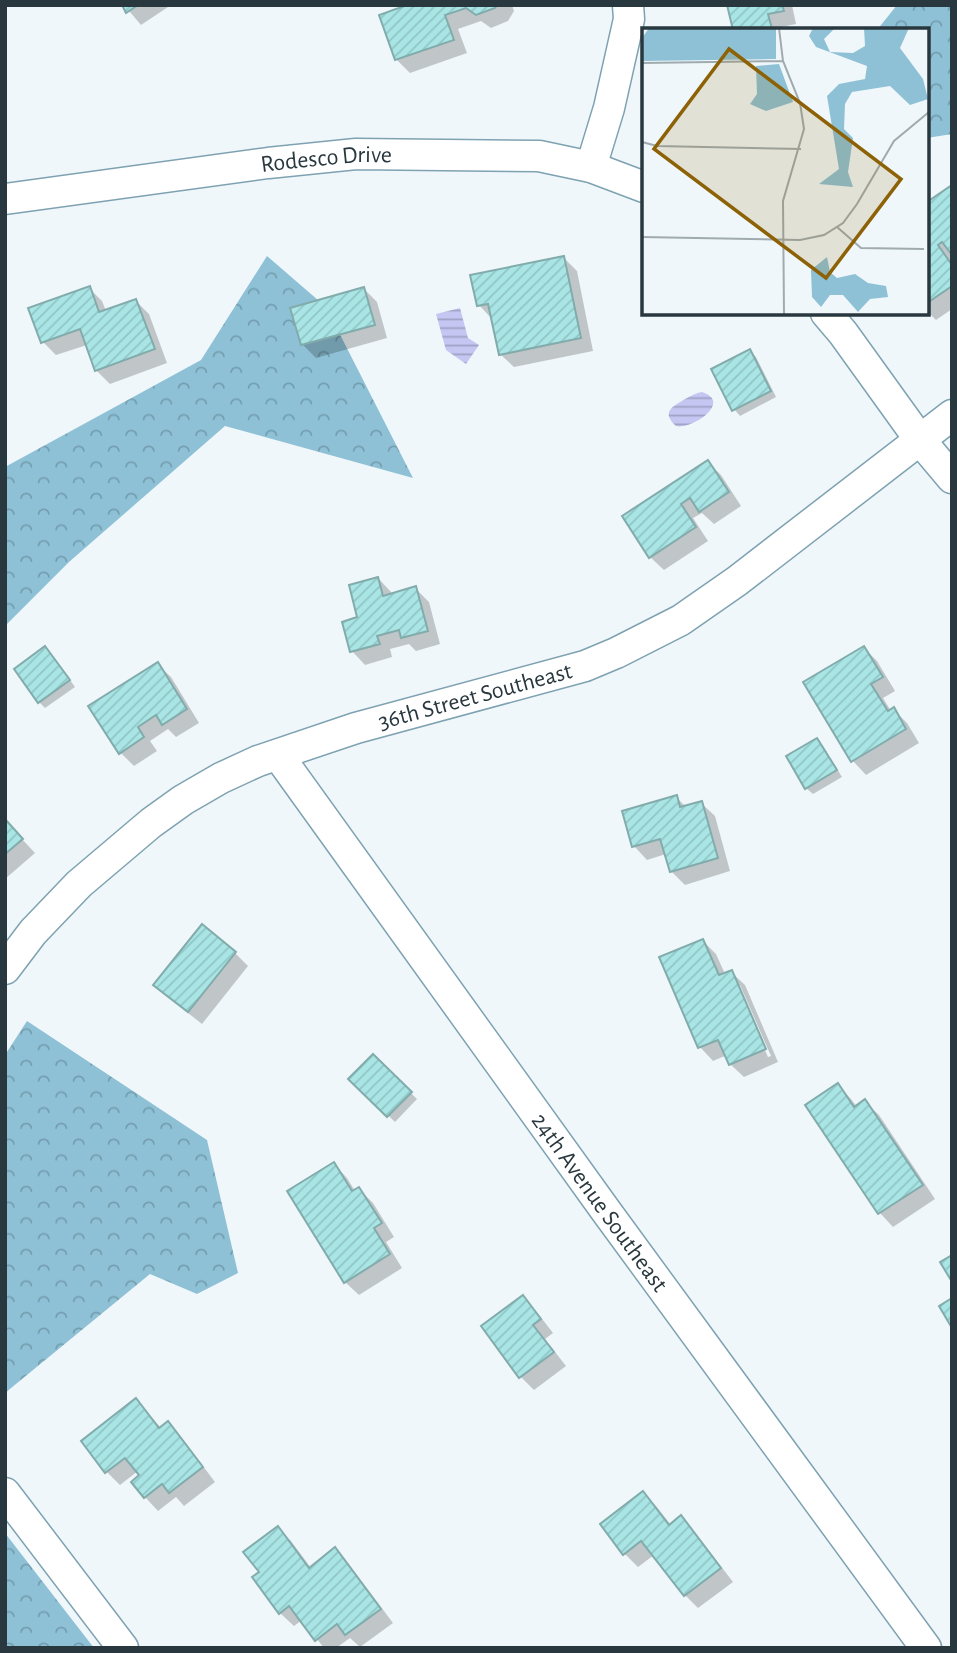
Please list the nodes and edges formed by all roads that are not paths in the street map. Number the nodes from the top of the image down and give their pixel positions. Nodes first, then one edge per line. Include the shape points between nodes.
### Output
1 (628, 5) edge
2 (591, 167) junction
3 (642, 186) edge
4 (5, 199) edge
5 (828, 315) edge
6 (952, 415) edge
7 (920, 439) junction
8 (952, 478) edge
9 (278, 755) junction
10 (5, 969) edge
11 (5, 1493) edge
12 (123, 1648) edge
13 (926, 1648) edge

1 - 2 street via 629,19 609,108
2 - 3 street, Rodesco Drive
2 - 4 street, Rodesco Drive via 539,156 356,154
5 - 7 street
6 - 7 street, 36th Street Southeast
7 - 8 street
7 - 9 street, 36th Street Southeast via 737,581 681,620 616,653
9 - 10 street, 36th Street Southeast via 221,778 142,830 79,884
9 - 13 street, 24th Avenue Southeast
11 - 12 street

